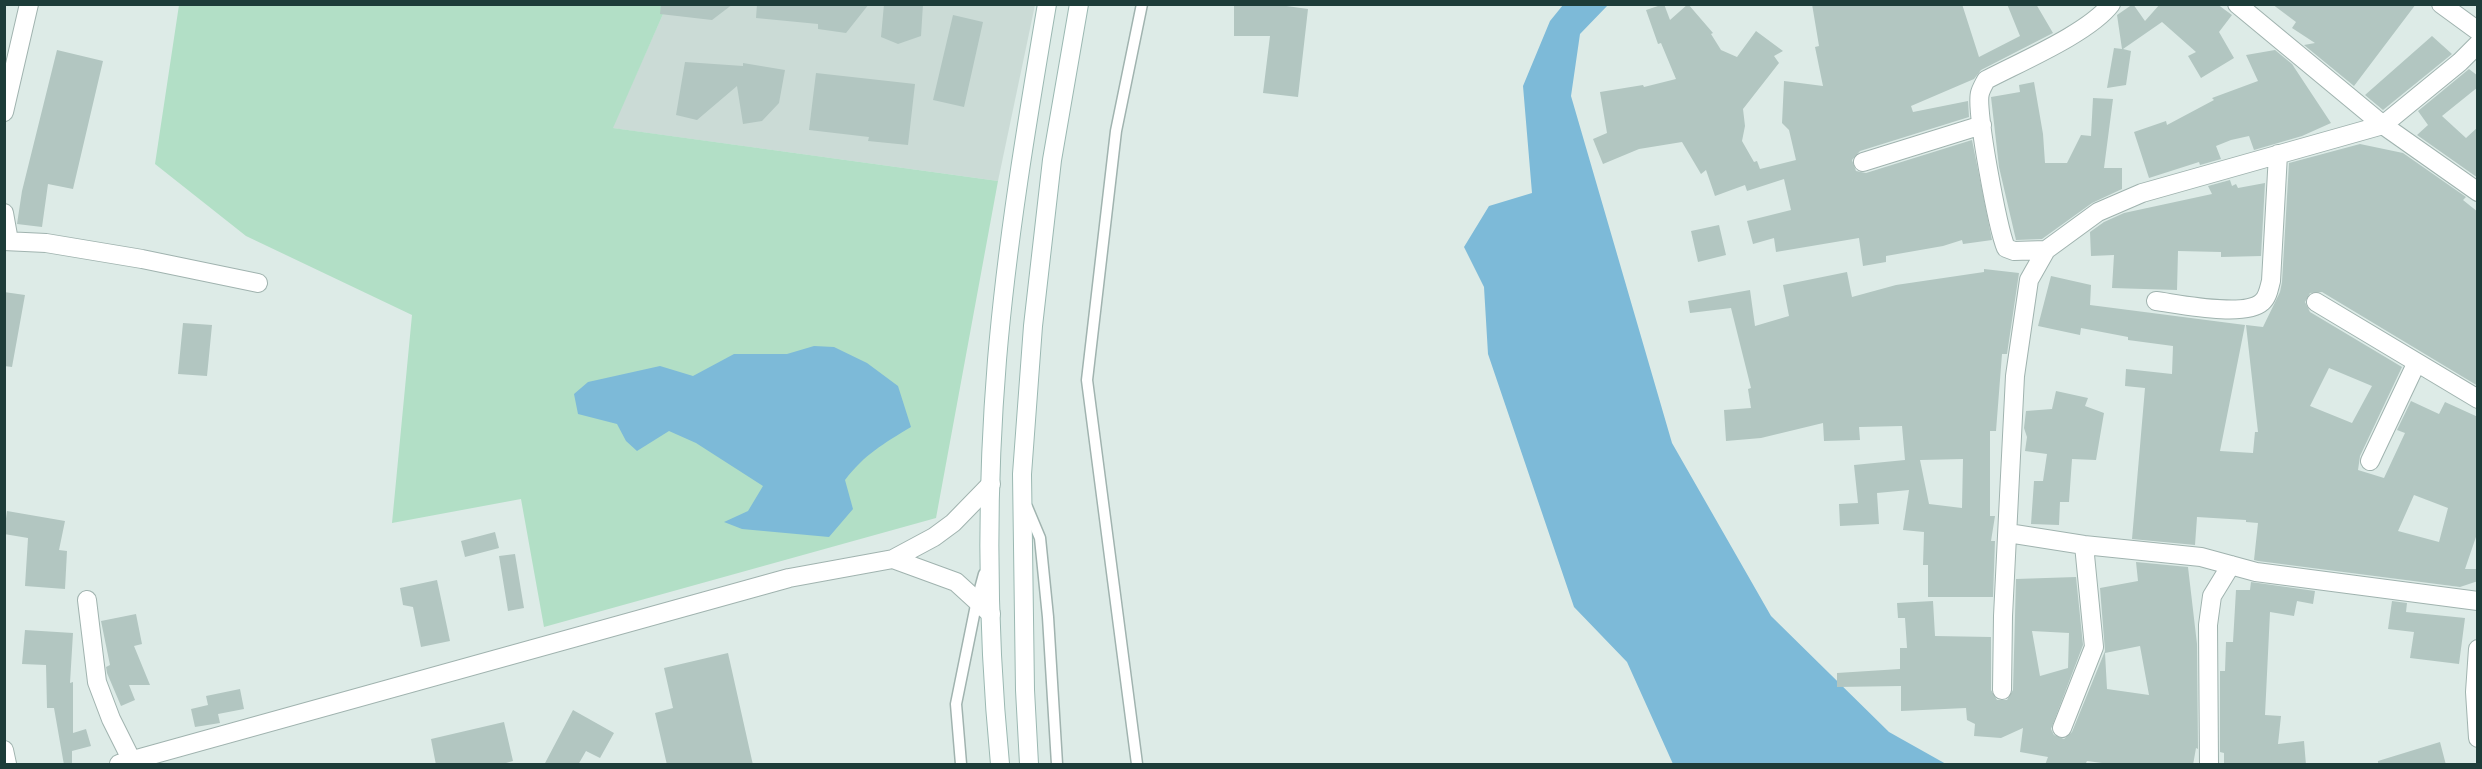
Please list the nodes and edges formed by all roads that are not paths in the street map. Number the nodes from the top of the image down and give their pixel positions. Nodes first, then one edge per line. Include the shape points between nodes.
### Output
1 (29, 4) edge
2 (1047, 4) edge
3 (1079, 4) edge
4 (1142, 4) edge
5 (2111, 4) edge
6 (2441, 4) edge
7 (2242, 6) edge
8 (2478, 32) edge
9 (2478, 44) edge
10 (4, 112) edge
11 (1982, 125) junction
12 (2383, 125) junction
13 (2278, 154) junction
14 (1863, 162) dead end
15 (2478, 192) edge
16 (4, 213) edge
17 (7, 241) edge
18 (2046, 250) junction
19 (258, 283) dead end
20 (2156, 302) dead end
21 (2316, 302) dead end
22 (2416, 364) junction
23 (2478, 399) edge
24 (2370, 461) dead end
25 (991, 484) junction
26 (1022, 496) junction
27 (2008, 533) junction
28 (2084, 545) junction
29 (991, 551) junction
30 (893, 559) junction
31 (2231, 565) junction
32 (87, 600) dead end
33 (977, 600) junction
34 (2478, 601) edge
35 (991, 614) junction
36 (2478, 649) edge
37 (2002, 690) dead end
38 (2062, 728) dead end
39 (2478, 738) edge
40 (4, 750) edge
41 (125, 763) edge
42 (7, 765) edge
43 (961, 765) edge
44 (1000, 765) edge
45 (1029, 765) edge
46 (1057, 765) edge
47 (1137, 765) edge
48 (2209, 765) edge

1 - 10 street
2 - 25 street via 1024,141 1000,338
3 - 26 street via 1052,160 1033,326
4 - 47 lane via 1116,131 1087,380
5 - 11 street via 2076,32 1986,80 1979,94
6 - 8 street
7 - 12 street
9 - 12 street
11 - 14 street
11 - 18 street via 2006,248
12 - 13 street
12 - 15 street
13 - 18 street via 2142,193 2098,212
13 - 20 street via 2271,281 2260,304 2242,310
16 - 17 street
17 - 19 street via 46,243 142,259
18 - 27 street via 2029,280 2015,376
21 - 22 street
22 - 23 street
22 - 24 street
25 - 29 street
25 - 30 street via 954,523
26 - 45 street
26 - 46 lane via 1040,538
27 - 28 street
27 - 37 street
28 - 31 street via 2201,557
28 - 38 street via 2094,647
29 - 33 lane
29 - 35 street
30 - 33 street via 956,582
30 - 41 street via 789,578
31 - 34 street
31 - 48 street via 2212,596 2208,625
32 - 41 street via 97,682
33 - 35 street
33 - 43 lane via 956,704
35 - 44 street
36 - 39 street
40 - 42 street

